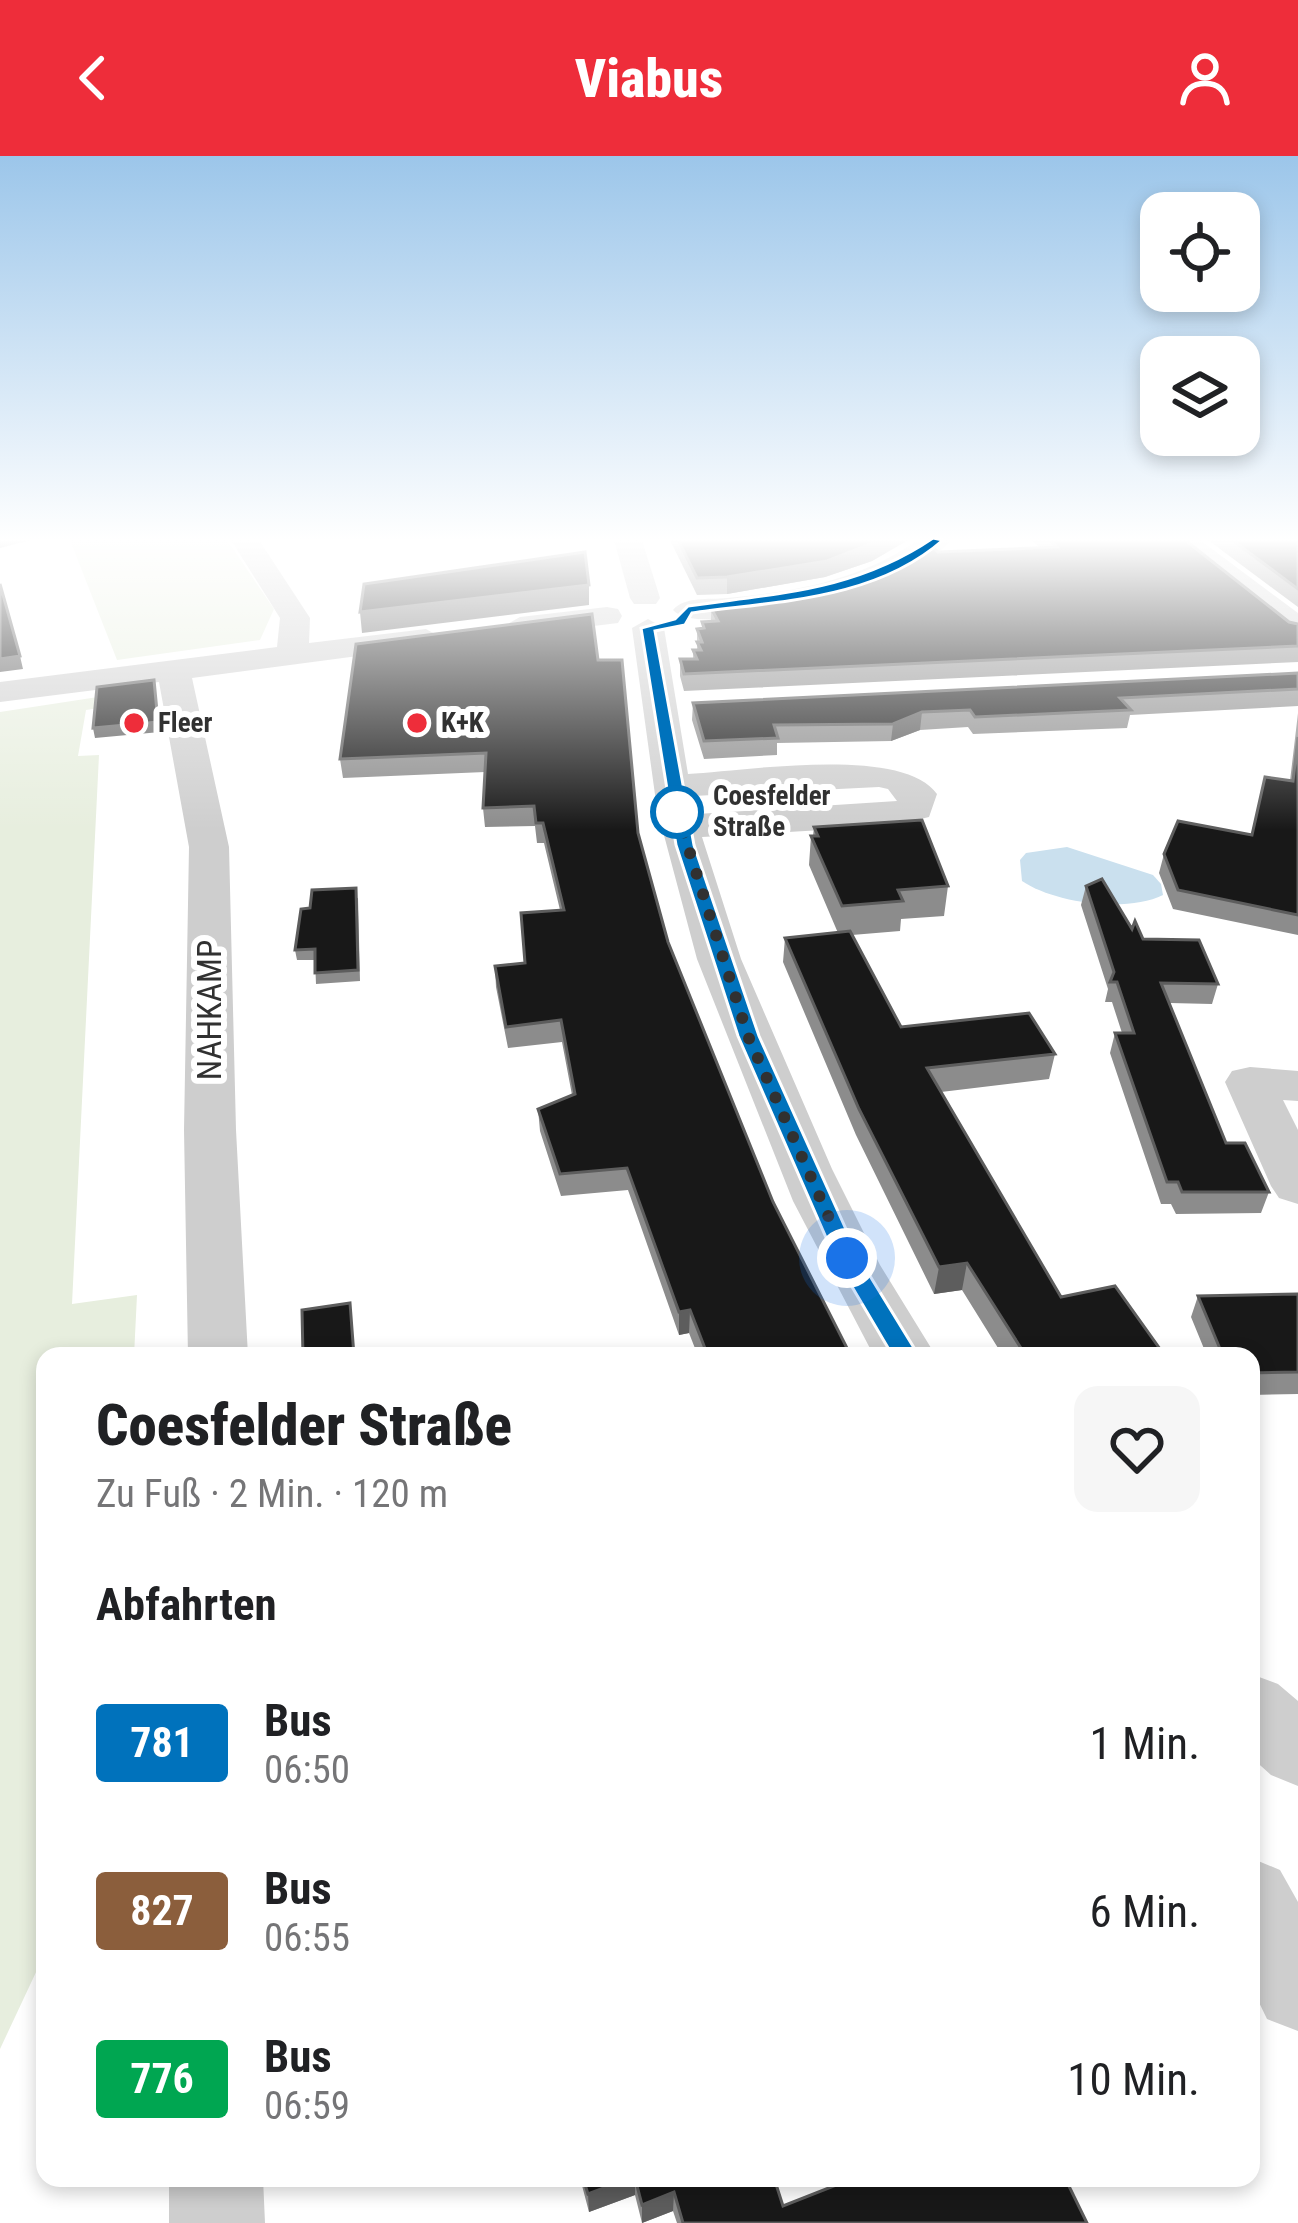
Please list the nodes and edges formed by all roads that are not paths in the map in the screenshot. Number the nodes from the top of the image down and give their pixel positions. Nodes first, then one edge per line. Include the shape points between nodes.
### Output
1 (293, 636) edge
2 (434, 636) edge
3 (653, 636) edge
4 (292, 653) junction
5 (173, 668) junction
6 (0, 692) edge
7 (677, 807) junction
8 (1260, 1069) edge
9 (1298, 1186) edge
10 (218, 1347) edge
11 (901, 1347) edge
12 (1260, 1916) edge
13 (1298, 1988) edge
14 (216, 2187) edge
15 (217, 2223) edge

1 - 4 street
2 - 4 street
3 - 7 street via 672,707
4 - 5 street
5 - 6 street
5 - 10 street, NAHKAMP via 209,847
7 - 7 street via 880,776 918,794 915,809 892,814
7 - 11 street via 720,954 775,1098 847,1258
8 - 9 street
12 - 13 street
14 - 15 street

